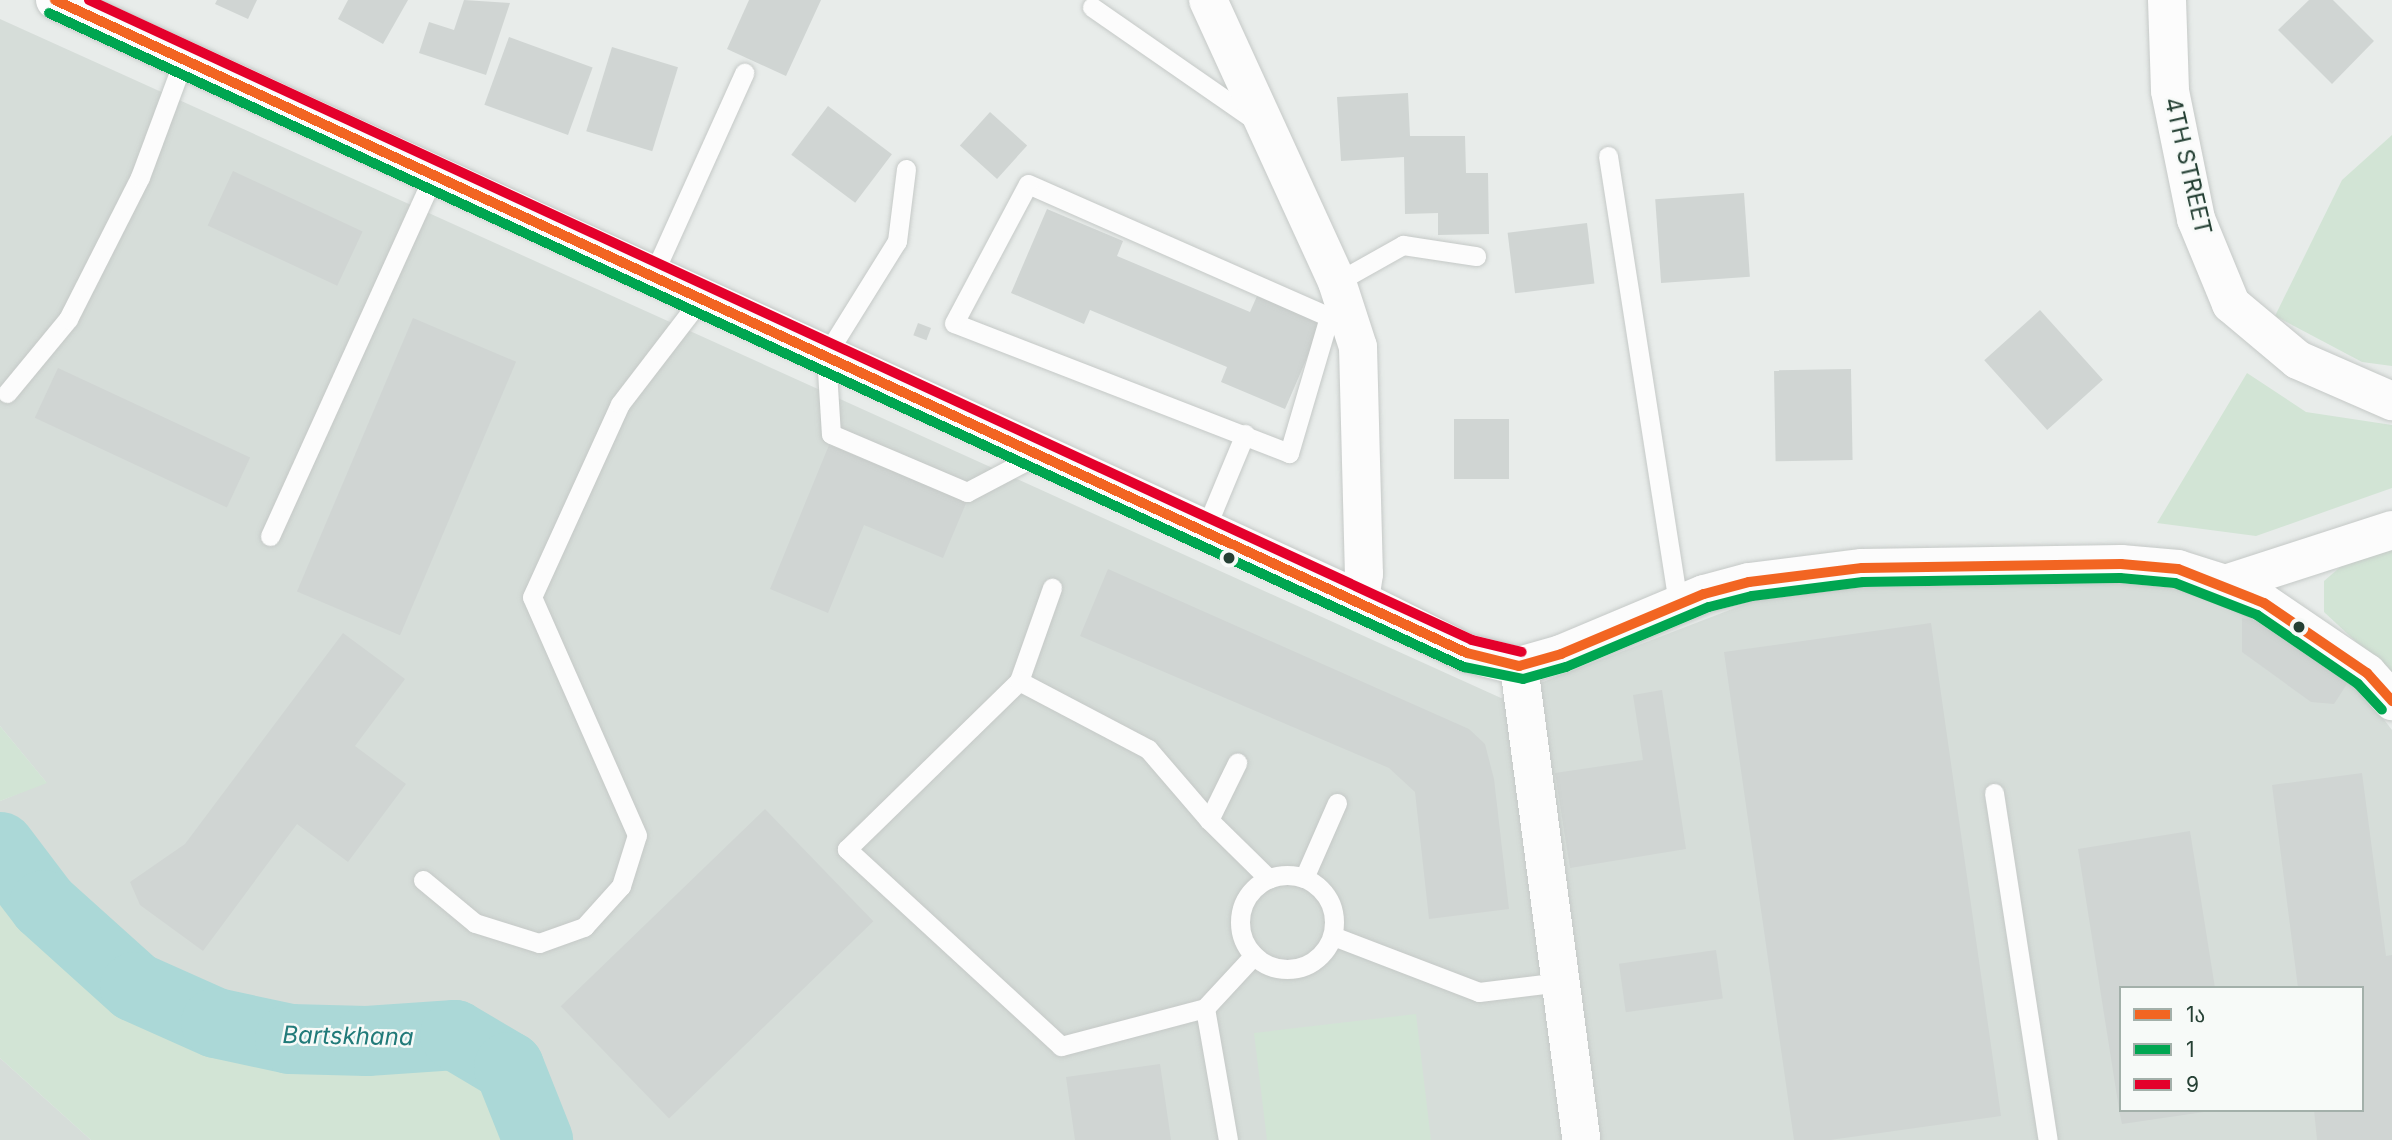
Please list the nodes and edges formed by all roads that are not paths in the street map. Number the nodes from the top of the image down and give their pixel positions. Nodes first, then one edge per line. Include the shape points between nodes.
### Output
1 (55, 0) edge
2 (1208, 0) edge
3 (2168, 0) edge
4 (1092, 7) dead end
5 (184, 59) junction
6 (744, 73) dead end
7 (1268, 130) junction
8 (1608, 156) dead end
9 (906, 169) dead end
10 (435, 173) junction
11 (1476, 256) dead end
12 (653, 275) junction
13 (1337, 282) junction
14 (702, 297) junction
15 (826, 355) junction
16 (7, 393) dead end
17 (2392, 401) edge
18 (1245, 434) junction
19 (1039, 454) junction
20 (1205, 530) junction
21 (2392, 530) edge
22 (270, 536) dead end
23 (2225, 584) junction
24 (1052, 588) dead end
25 (1360, 600) junction
26 (1678, 604) junction
27 (1519, 666) junction
28 (1019, 681) junction
29 (2392, 701) edge
30 (1237, 763) dead end
31 (1994, 793) dead end
32 (1337, 803) dead end
33 (1209, 820) junction
34 (1304, 878) junction
35 (1269, 879) junction
36 (424, 880) dead end
37 (1333, 936) junction
38 (1254, 955) junction
39 (1560, 982) junction
40 (1205, 1008) junction
41 (1228, 1140) edge
42 (1581, 1140) edge
43 (2048, 1140) edge

1 - 5 street
2 - 7 street
3 - 17 street, 4TH STREET via 2170,91 2196,219 2231,304 2298,360
4 - 7 lane
5 - 10 street
5 - 16 lane via 140,177 68,319
6 - 12 lane
7 - 13 street
8 - 26 lane
9 - 15 lane via 897,241
10 - 12 street
10 - 22 lane
11 - 13 lane via 1403,245
12 - 14 street
13 - 25 street via 1359,347 1364,574
14 - 15 street
14 - 36 lane via 620,404 532,597 637,835 621,887 584,927 539,943 475,923
15 - 19 street
15 - 19 lane via 831,434 967,492
18 - 18 lane via 1289,453 1329,317 1028,184 954,323
18 - 20 lane
19 - 20 street
20 - 25 street
21 - 23 street
23 - 26 street via 2178,569 2121,564 1862,568 1749,582
23 - 29 street via 2264,603 2367,673
24 - 28 lane
25 - 27 street via 1467,653
26 - 27 street via 1561,654
27 - 39 street
28 - 33 lane via 1149,749
28 - 40 lane via 847,849 1061,1046
30 - 33 lane
31 - 43 lane
32 - 34 lane
33 - 35 lane
34 - 35 lane
34 - 37 lane via 1330,901
35 - 38 lane via 1256,887 1241,913 1245,943
37 - 38 lane via 1314,961 1299,968 1283,969
37 - 39 lane via 1479,992
38 - 40 lane
39 - 42 street
40 - 41 lane

